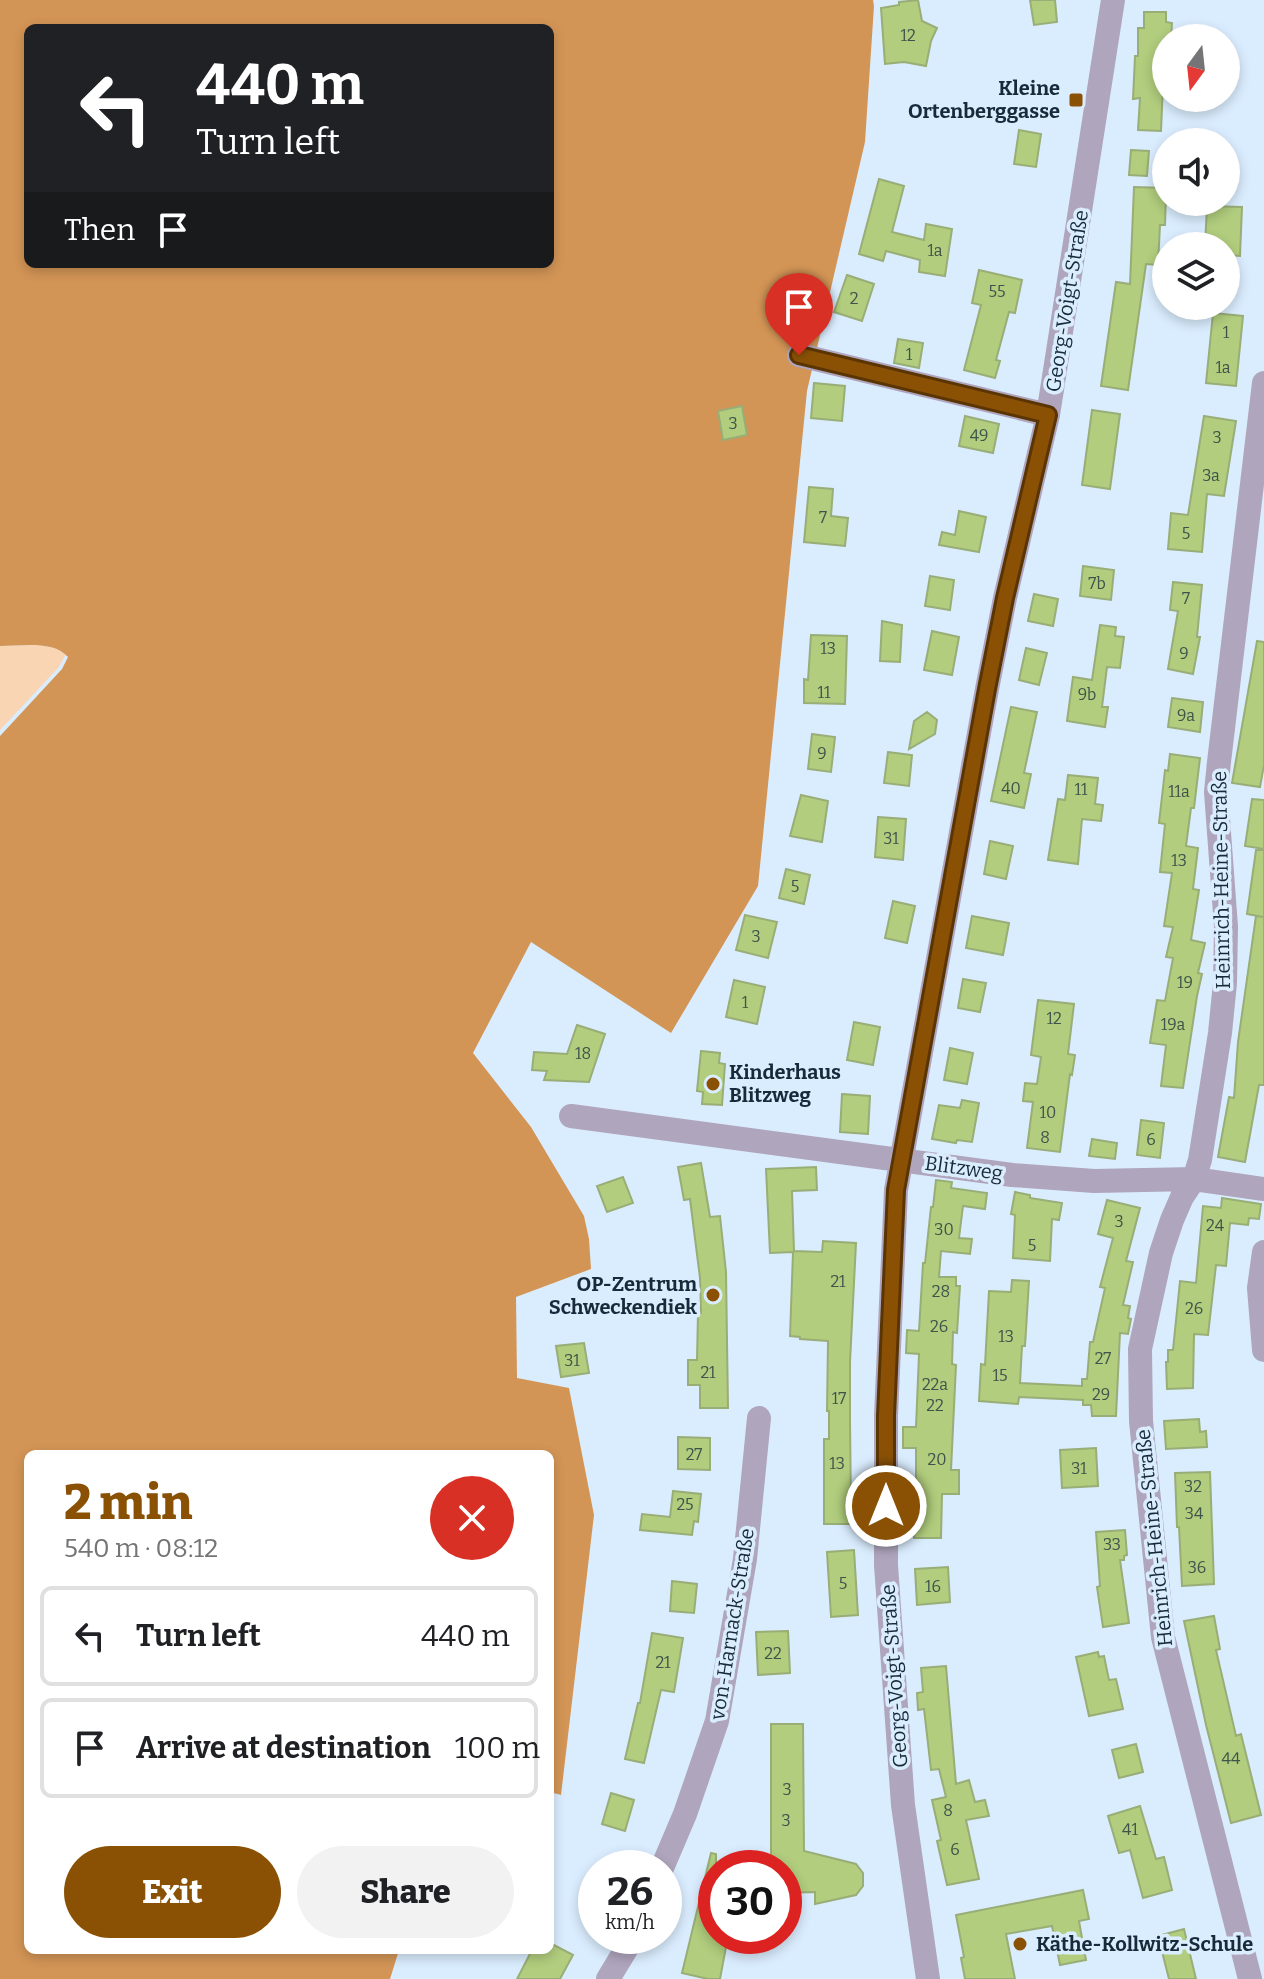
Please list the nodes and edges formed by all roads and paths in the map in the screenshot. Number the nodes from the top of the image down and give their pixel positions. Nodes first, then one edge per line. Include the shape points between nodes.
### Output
1 (1113, 0) edge
2 (799, 355) dead end
3 (1264, 383) edge
4 (1048, 415) junction
5 (571, 1116) dead end
6 (901, 1159) junction
7 (1194, 1179) junction
8 (1264, 1189) edge
9 (1264, 1252) edge
10 (1264, 1350) edge
11 (759, 1418) dead end
12 (670, 1850) edge
13 (623, 1954) edge
14 (608, 1979) edge
15 (928, 1979) edge
16 (1250, 1979) edge

1 - 4 street, Georg-Voigt-Straße
2 - 4 street
3 - 7 street, Heinrich-Heine-Straße via 1216,792 1225,983 1212,1093
4 - 6 street, Georg-Voigt-Straße via 1005,598
5 - 6 street, Blitzweg
6 - 7 street, Blitzweg via 1056,1179
6 - 15 street, Georg-Voigt-Straße via 886,1416 886,1565 903,1805
7 - 8 street, Blitzweg
7 - 16 street, Heinrich-Heine-Straße via 1161,1253 1140,1349 1141,1421 1163,1637
9 - 10 street via 1259,1288
11 - 12 street, von-Harnack-Straße via 745,1559 717,1721
13 - 14 street

